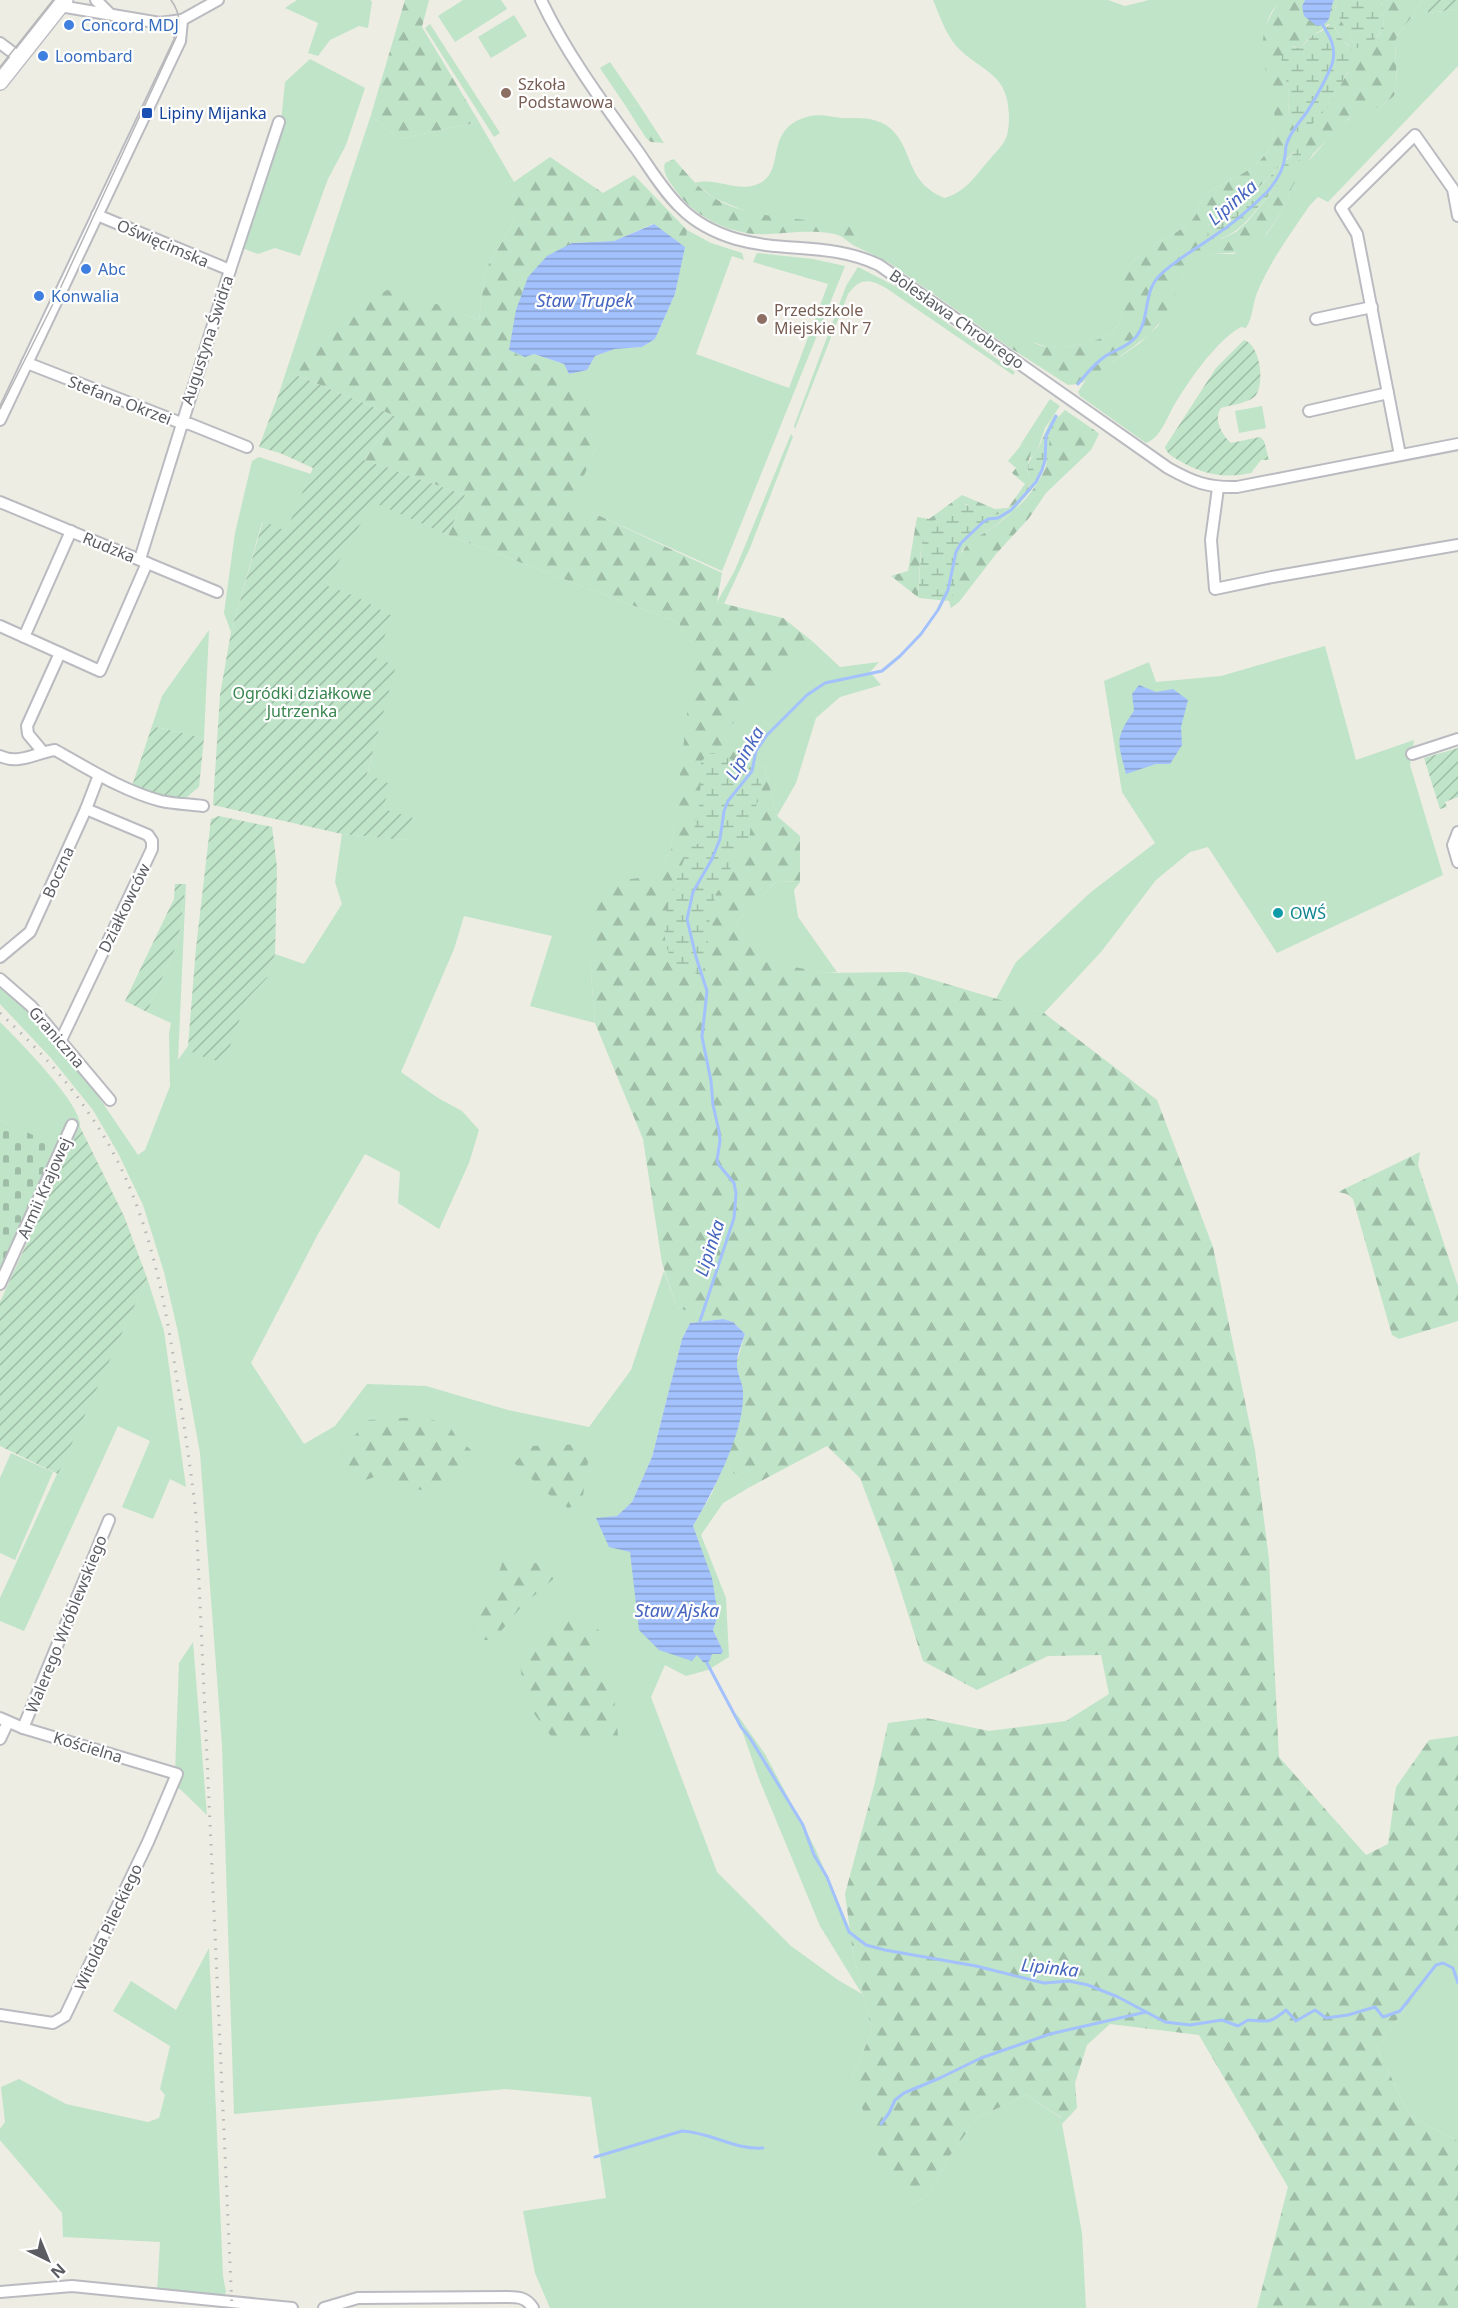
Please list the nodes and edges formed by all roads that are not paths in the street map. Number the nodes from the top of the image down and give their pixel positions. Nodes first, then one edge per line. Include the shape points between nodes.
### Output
1 (96, 0) edge
2 (218, 0) edge
3 (541, 0) edge
4 (62, 3) edge
5 (110, 14) junction
6 (182, 20) junction
7 (0, 43) edge
8 (20, 58) junction
9 (0, 82) edge
10 (279, 122) dead end
11 (97, 215) junction
12 (1458, 216) edge
13 (230, 270) junction
14 (1372, 307) junction
15 (1316, 319) dead end
16 (27, 363) junction
17 (1388, 393) junction
18 (1308, 411) dead end
19 (0, 420) edge
20 (181, 423) junction
21 (1458, 444) edge
22 (247, 447) dead end
23 (1400, 455) junction
24 (1218, 488) junction
25 (0, 502) edge
26 (71, 531) junction
27 (1458, 545) edge
28 (143, 561) junction
29 (217, 592) dead end
30 (0, 626) edge
31 (24, 637) junction
32 (60, 653) junction
33 (1458, 739) edge
34 (43, 752) junction
35 (1412, 754) dead end
36 (0, 756) edge
37 (99, 775) junction
38 (203, 806) dead end
39 (86, 809) junction
40 (1458, 832) edge
41 (1458, 862) edge
42 (0, 957) edge
43 (0, 979) edge
44 (61, 1040) junction
45 (110, 1100) dead end
46 (72, 1125) dead end
47 (0, 1284) edge
48 (109, 1520) dead end
49 (4, 1720) edge
50 (23, 1728) junction
51 (0, 1739) edge
52 (177, 1774) joint
53 (0, 2014) edge
54 (0, 2292) edge
55 (292, 2308) edge
56 (324, 2308) edge
57 (532, 2308) edge

1 - 5 street
2 - 6 street
3 - 24 street, Bolesława Chrobrego via 616,120 673,200 693,218 738,240 842,252 879,265 1168,468 1196,483
4 - 5 street
4 - 8 street
5 - 6 street via 160,23
6 - 11 street via 180,40
7 - 8 street
8 - 9 street
10 - 13 street, Augustyna Świdra
11 - 13 street, Oświęcimska
11 - 16 street
12 - 14 street via 1453,189 1416,135 1341,208 1357,234
13 - 20 street, Augustyna Świdra
14 - 15 street
14 - 17 street
16 - 19 street
16 - 20 street, Stefana Okrzei
17 - 18 street
17 - 23 street
20 - 22 street, Stefana Okrzei
20 - 28 street, Augustyna Świdra
21 - 23 street, Bolesława Chrobrego
23 - 24 street, Bolesława Chrobrego via 1281,480
24 - 27 street via 1211,540 1215,589
25 - 26 street, Rudzka
26 - 28 street, Rudzka
26 - 31 street
28 - 29 street, Rudzka
28 - 32 street, Augustyna Świdra via 100,671
30 - 31 street
31 - 32 street
32 - 34 street via 27,726 28,734
33 - 35 street
34 - 36 street via 10,761
34 - 37 street via 55,750
37 - 38 street via 141,795
37 - 39 street, Boczna
39 - 42 street, Boczna via 30,932
39 - 44 street, Działkowców via 148,835 152,849
40 - 41 street via 1453,844
43 - 44 street, Graniczna
44 - 45 street, Graniczna
46 - 47 street, Armii Krajowej
48 - 50 street, Walerego Wróblewskiego
49 - 50 street, Kościelna
49 - 51 street
50 - 52 street, Kościelna
52 - 53 street, Witolda Pileckiego via 65,2016 53,2023
54 - 55 street via 72,2286
56 - 57 street via 358,2298 506,2297 520,2297

